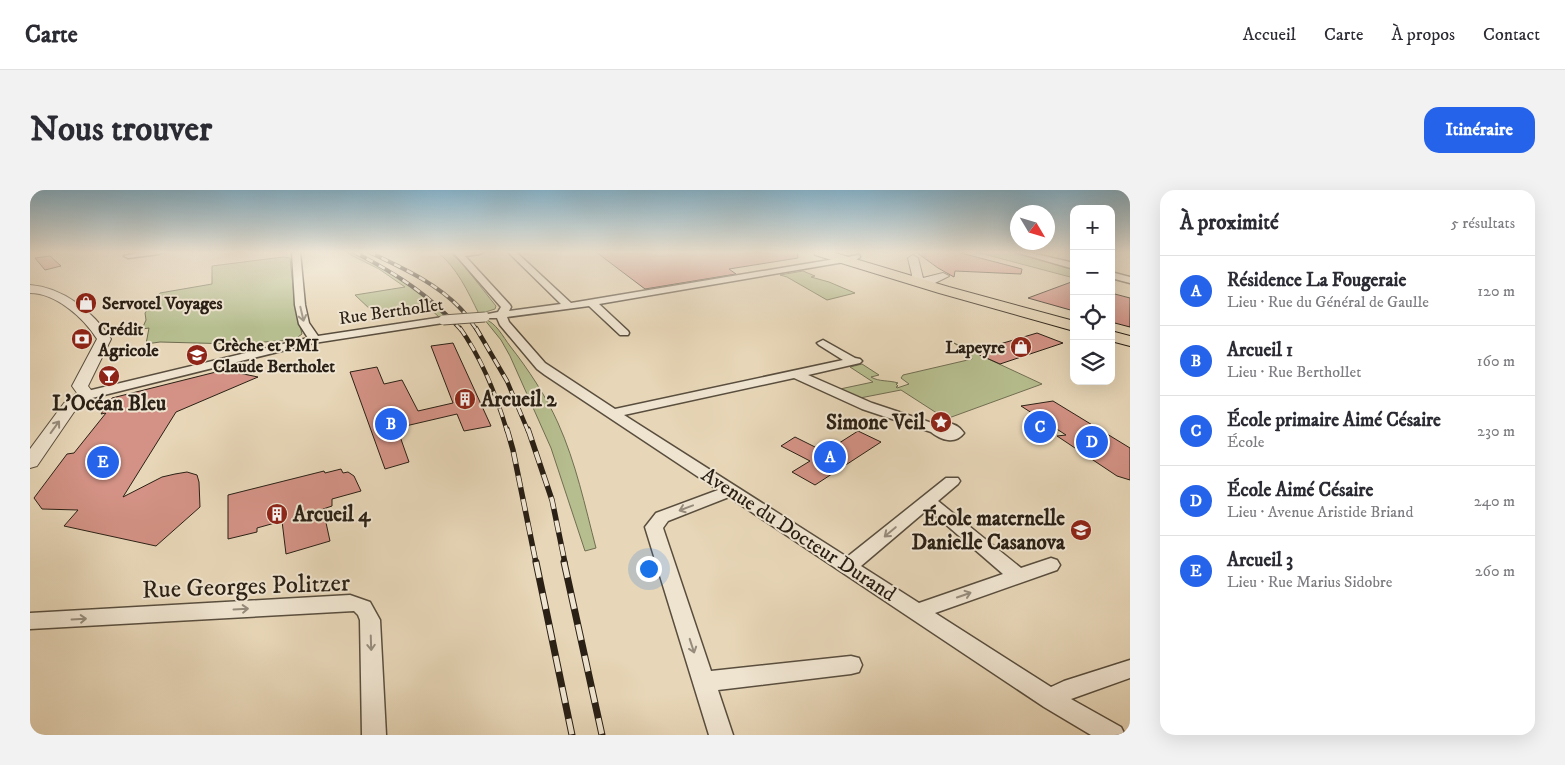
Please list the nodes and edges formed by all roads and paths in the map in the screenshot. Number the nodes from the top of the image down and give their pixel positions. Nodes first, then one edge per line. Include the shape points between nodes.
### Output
1 (298, 277) edge
2 (480, 277) edge
3 (539, 277) edge
4 (728, 277) edge
5 (938, 277) edge
6 (944, 277) edge
7 (30, 289) edge
8 (592, 302) junction
9 (569, 306) junction
10 (493, 316) junction
11 (1070, 320) edge
12 (1070, 325) edge
13 (1115, 331) edge
14 (624, 333) dead end
15 (1130, 335) edge
16 (1115, 337) edge
17 (314, 340) junction
18 (1130, 341) edge
19 (823, 342) dead end
20 (796, 374) junction
21 (84, 396) junction
22 (613, 413) junction
23 (936, 429) dead end
24 (30, 462) edge
25 (952, 481) dead end
26 (731, 490) junction
27 (927, 500) junction
28 (1051, 565) dead end
29 (848, 566) junction
30 (1018, 576) junction
31 (918, 611) junction
32 (30, 621) edge
33 (851, 665) dead end
34 (1130, 669) edge
35 (703, 682) junction
36 (1052, 700) junction
37 (374, 735) edge
38 (721, 735) edge
39 (1114, 735) edge

1 -> 17 street via 304,324
2 - 10 street, Avenue du Docteur Durand via 506,307
3 - 9 street
4 - 8 street, Rue Berthollet
5 - 11 main road
6 - 12 main road
7 - 21 street via 58,296 104,337 80,386 86,392
8 - 9 street, Rue Berthollet
8 - 14 street
9 - 10 street, Rue Berthollet
10 - 17 street, Rue Berthollet, bridge via 443,320
10 - 22 street, Avenue du Docteur Durand via 504,323 541,366
13 - 15 main road
16 - 18 main road
17 - 21 street, Rue Berthollet
19 - 20 street via 854,361
20 - 22 street
20 - 23 street via 867,406
24 -> 21 street via 70,406
22 - 26 street, Avenue du Docteur Durand
25 - 27 street
26 - 29 street, Avenue du Docteur Durand
26 -> 35 street via 662,517 654,527
27 -> 29 street
27 - 30 street
28 - 30 street
29 - 31 street, Avenue du Docteur Durand
31 -> 30 street
31 - 36 street, Avenue du Docteur Durand
32 -> 37 street, Rue Georges Politzer via 359,604 370,620
33 - 35 street
34 - 36 street via 1064,691
35 - 38 street
36 - 39 street, Avenue du Docteur Durand

